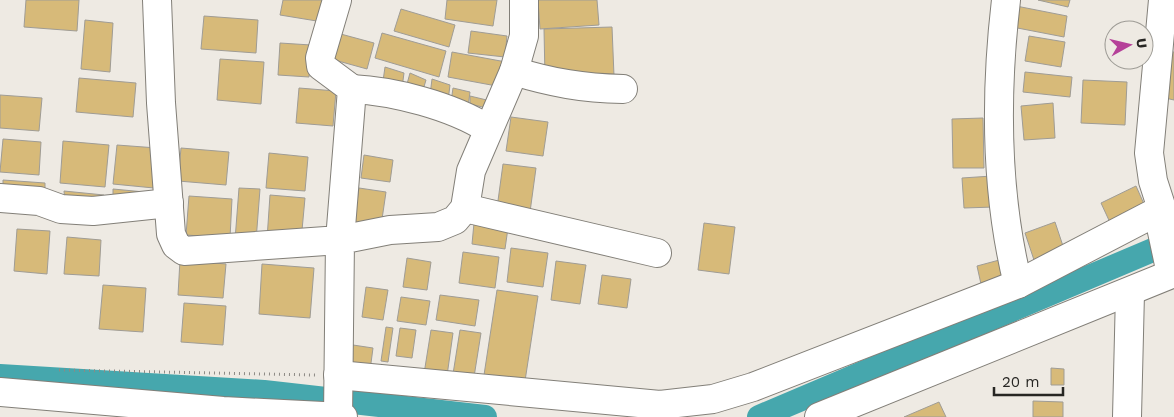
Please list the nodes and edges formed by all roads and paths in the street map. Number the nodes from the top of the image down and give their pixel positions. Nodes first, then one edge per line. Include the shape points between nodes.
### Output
1 (157, 0) edge
2 (337, 0) edge
3 (524, 0) edge
4 (1006, 0) edge
5 (1163, 0) edge
6 (514, 71) junction
7 (352, 89) junction
8 (623, 89) dead end
9 (488, 129) junction
10 (0, 198) edge
11 (169, 204) junction
12 (465, 208) junction
13 (340, 240) junction
14 (1166, 246) edge
15 (657, 253) dead end
16 (1018, 284) junction
17 (1130, 293) junction
18 (50, 369) dead end
19 (0, 392) edge
20 (339, 402) edge
21 (222, 414) edge
22 (819, 417) edge
23 (1127, 417) edge

1 - 11 street via 160,103
2 - 7 street via 320,58 322,66
3 - 6 street via 524,36
4 - 16 street via 1000,54 1000,172 1006,228
5 - 14 street via 1149,154
6 - 8 street via 586,88
6 - 9 street
7 - 9 street via 403,97 466,117
7 - 13 street
9 - 12 street via 471,171
10 - 11 street via 93,211
11 - 13 street via 171,234 176,245 184,251
12 - 13 street via 455,220 438,227 390,230
12 - 15 street
13 - 20 street
14 - 16 street
14 - 17 street
16 - 20 street via 753,387 713,399 660,405
17 - 22 street
17 - 23 street
18 - 20 path
19 - 21 street
20 - 21 street

